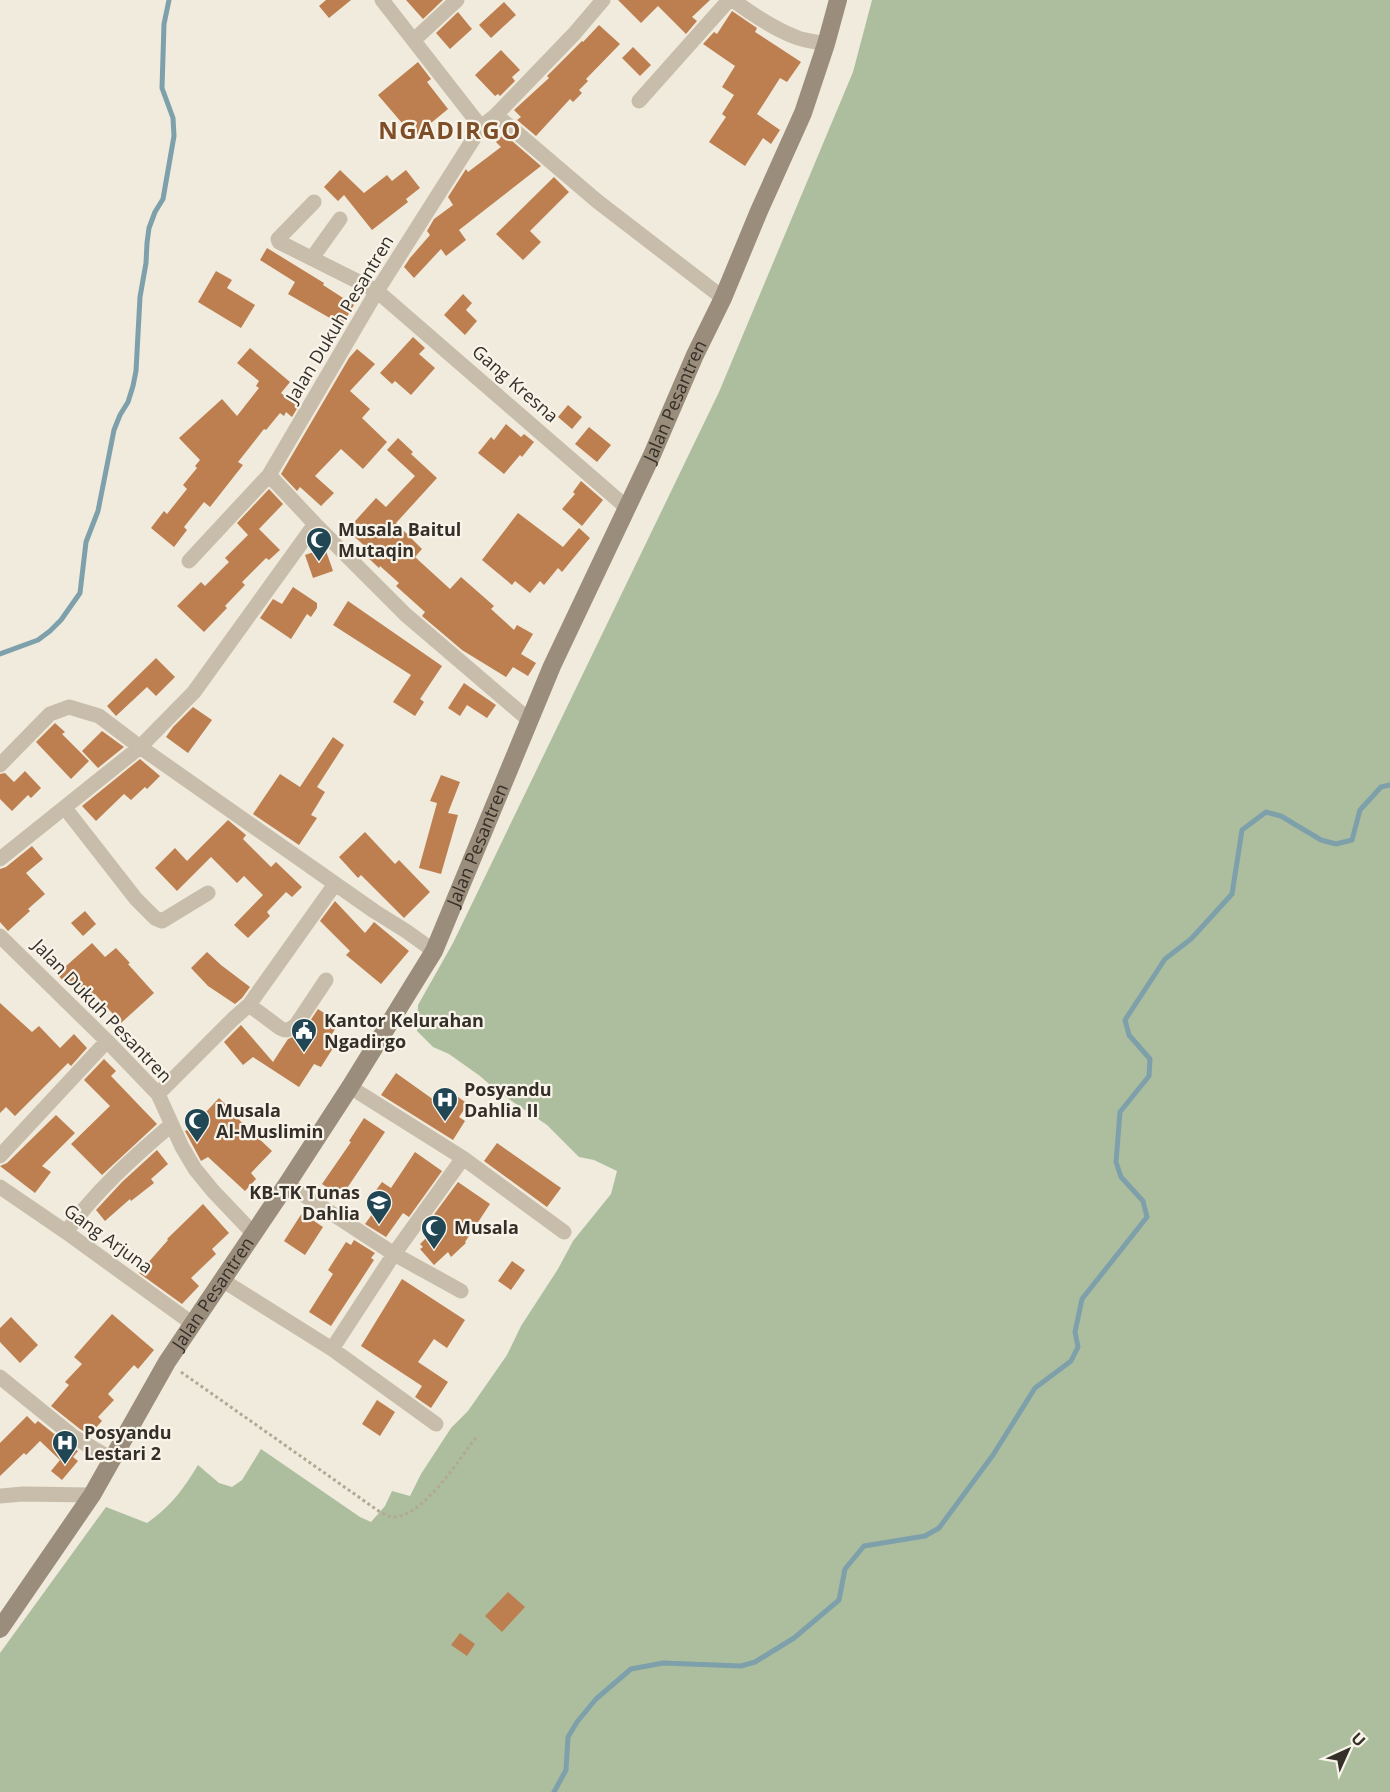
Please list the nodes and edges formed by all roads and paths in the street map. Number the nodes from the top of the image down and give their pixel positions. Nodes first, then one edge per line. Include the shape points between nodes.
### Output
1 (382, 0) edge
2 (457, 0) edge
3 (603, 0) edge
4 (731, 0) edge
5 (838, 0) edge
6 (414, 40) junction
7 (825, 44) junction
8 (639, 101) dead end
9 (496, 115) junction
10 (481, 127) junction
11 (314, 202) dead end
12 (340, 219) dead end
13 (312, 258) junction
14 (377, 291) junction
15 (723, 298) junction
16 (268, 475) junction
17 (626, 507) junction
18 (315, 524) junction
19 (189, 561) dead end
20 (529, 720) junction
21 (140, 747) junction
22 (0, 765) edge
23 (65, 808) junction
24 (0, 859) edge
25 (335, 884) junction
26 (208, 893) dead end
27 (0, 936) edge
28 (434, 951) junction
29 (326, 980) dead end
30 (249, 1005) junction
31 (107, 1041) junction
32 (350, 1087) junction
33 (158, 1094) junction
34 (171, 1125) junction
35 (0, 1156) edge
36 (463, 1158) junction
37 (287, 1184) junction
38 (0, 1186) edge
39 (66, 1232) junction
40 (564, 1232) dead end
41 (253, 1233) junction
42 (394, 1254) junction
43 (222, 1280) junction
44 (460, 1291) dead end
45 (193, 1324) junction
46 (332, 1349) junction
47 (167, 1362) junction
48 (0, 1377) edge
49 (436, 1424) dead end
50 (477, 1436) dead end
51 (113, 1460) junction
52 (92, 1495) junction
53 (0, 1496) edge
54 (0, 1629) edge

1 - 6 street
2 - 6 street
3 - 9 street, Jalan Dukuh Pesantren
4 - 7 street via 799,38
4 - 8 street
5 - 7 main road, Jalan Pesantren
6 - 10 street
7 - 15 main road, Jalan Pesantren via 803,113
9 - 10 street, Jalan Dukuh Pesantren
9 - 15 street via 597,201
10 - 14 street, Jalan Dukuh Pesantren
11 - 13 street, Gang Kresna via 278,239
12 - 13 street
13 - 14 street, Gang Kresna
14 - 16 street, Jalan Dukuh Pesantren
14 - 17 street, Gang Kresna
15 - 17 main road, Jalan Pesantren
16 - 18 street
16 - 19 street, Jalan Dukuh Pesantren
17 - 20 main road, Jalan Pesantren
18 - 20 street via 406,615
18 - 21 street via 194,692
20 - 28 main road, Jalan Pesantren
21 - 22 street via 99,716 69,707 50,714
21 - 23 street
21 - 25 street
23 - 24 street
23 - 26 street via 155,918 169,918
25 - 28 street
25 - 30 street
27 - 31 street, Jalan Dukuh Pesantren
28 - 32 main road, Jalan Pesantren
29 - 30 street via 289,1030 280,1028
30 - 33 street
31 - 33 street, Jalan Dukuh Pesantren
31 - 35 street
32 - 36 street
32 - 37 main road, Jalan Pesantren
33 - 34 street, Jalan Dukuh Pesantren
34 - 39 street via 132,1157
34 - 41 street, Jalan Dukuh Pesantren via 195,1169
36 - 40 street
36 - 42 street
37 - 41 main road, Jalan Pesantren
37 - 42 street
38 - 39 street, Gang Arjuna
39 - 45 street, Gang Arjuna
41 - 43 main road, Jalan Pesantren
42 - 44 street
42 - 46 street
43 - 45 main road, Jalan Pesantren
43 - 46 street
45 - 47 main road, Jalan Pesantren
46 - 49 street
47 - 50 path via 392,1517 429,1498
47 - 51 main road, Jalan Pesantren
48 - 51 street via 74,1437
51 - 52 main road, Jalan Pesantren
52 - 53 street
52 - 54 main road, Jalan Pesantren

